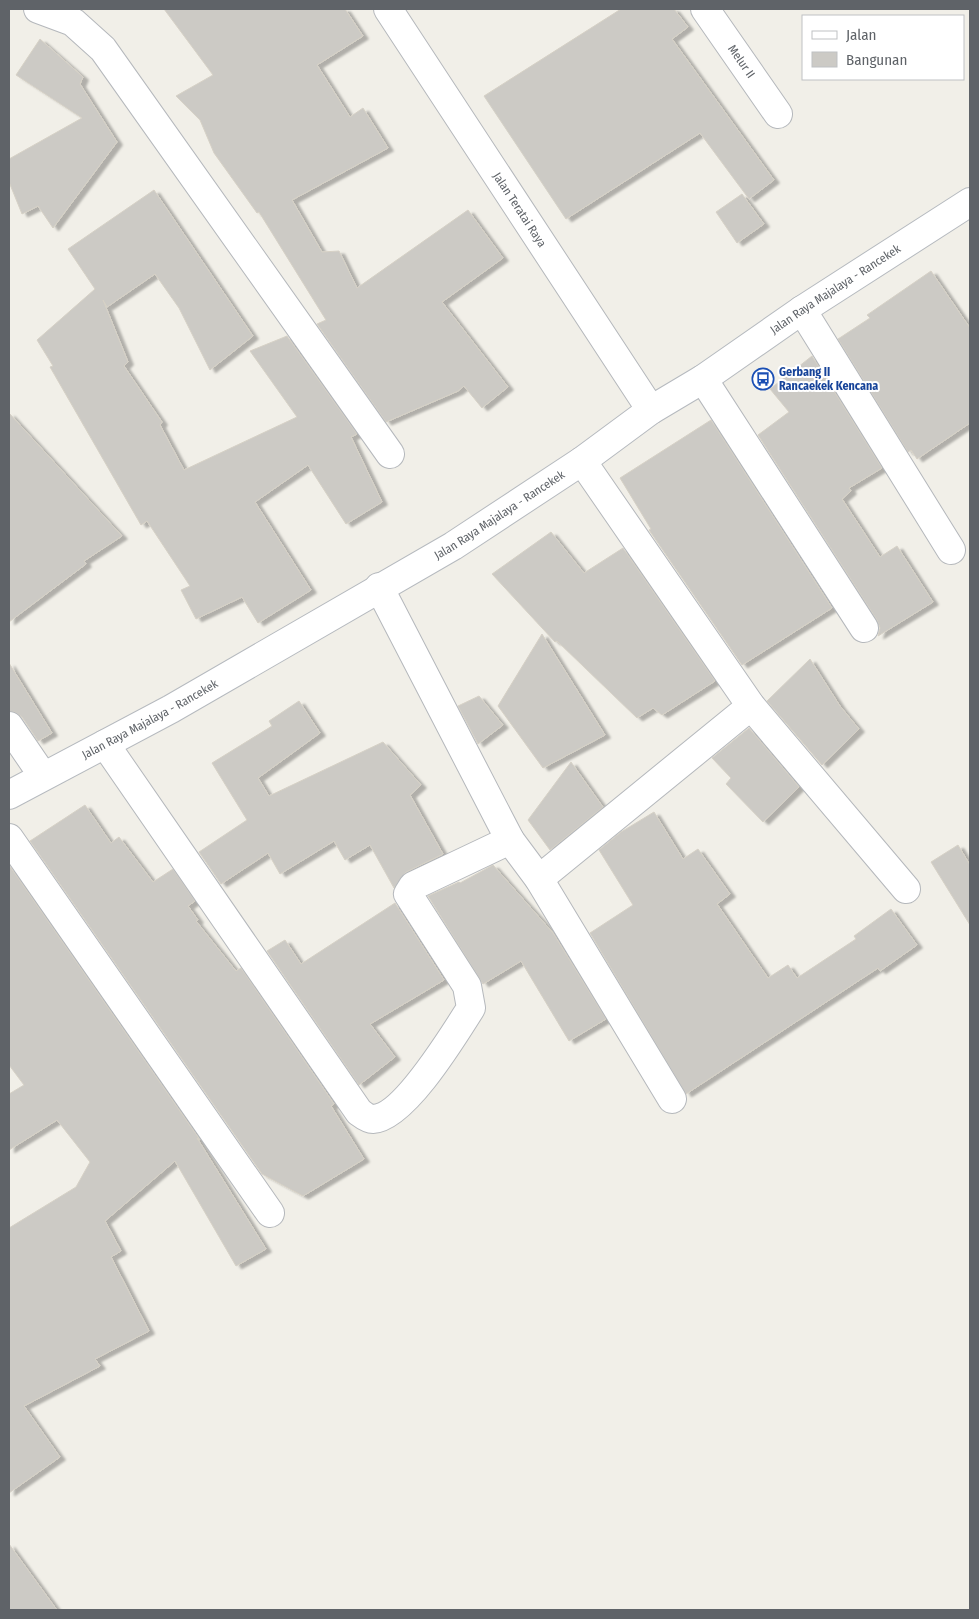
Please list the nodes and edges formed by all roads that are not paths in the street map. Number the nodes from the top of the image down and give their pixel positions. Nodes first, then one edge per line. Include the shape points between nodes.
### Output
1 (38, 9) edge
2 (388, 9) edge
3 (705, 9) edge
4 (778, 114) dead end
5 (970, 202) edge
6 (802, 310) junction
7 (703, 379) junction
8 (652, 410) junction
9 (390, 454) dead end
10 (582, 460) junction
11 (952, 550) dead end
12 (379, 587) junction
13 (864, 628) dead end
14 (751, 706) junction
15 (9, 726) edge
16 (105, 744) junction
17 (43, 776) junction
18 (9, 795) edge
19 (9, 838) edge
20 (510, 840) junction
21 (539, 879) junction
22 (906, 889) dead end
23 (672, 1099) dead end
24 (270, 1213) dead end

1 - 9 street via 73,22 103,49
2 - 8 street, Jalan Teratai Raya
3 - 4 street, Melur II
5 - 6 street, Jalan Raya Majalaya - Rancekek
6 - 7 street, Jalan Raya Majalaya - Rancekek
6 - 11 street
7 - 8 street, Jalan Raya Majalaya - Rancekek
7 - 13 street
8 - 10 street, Jalan Raya Majalaya - Rancekek
10 - 12 street, Jalan Raya Majalaya - Rancekek via 453,546
10 - 14 street
12 - 16 street, Jalan Raya Majalaya - Rancekek via 222,680
12 - 20 street
14 - 21 street
14 - 22 street
15 - 17 street
16 - 17 street, Jalan Raya Majalaya - Rancekek
16 - 20 street via 359,1112 374,1119 414,1090 471,1008 467,986 408,894 413,886
17 - 18 street, Jalan Raya Majalaya - Rancekek
19 - 24 street
20 - 21 street
21 - 23 street

